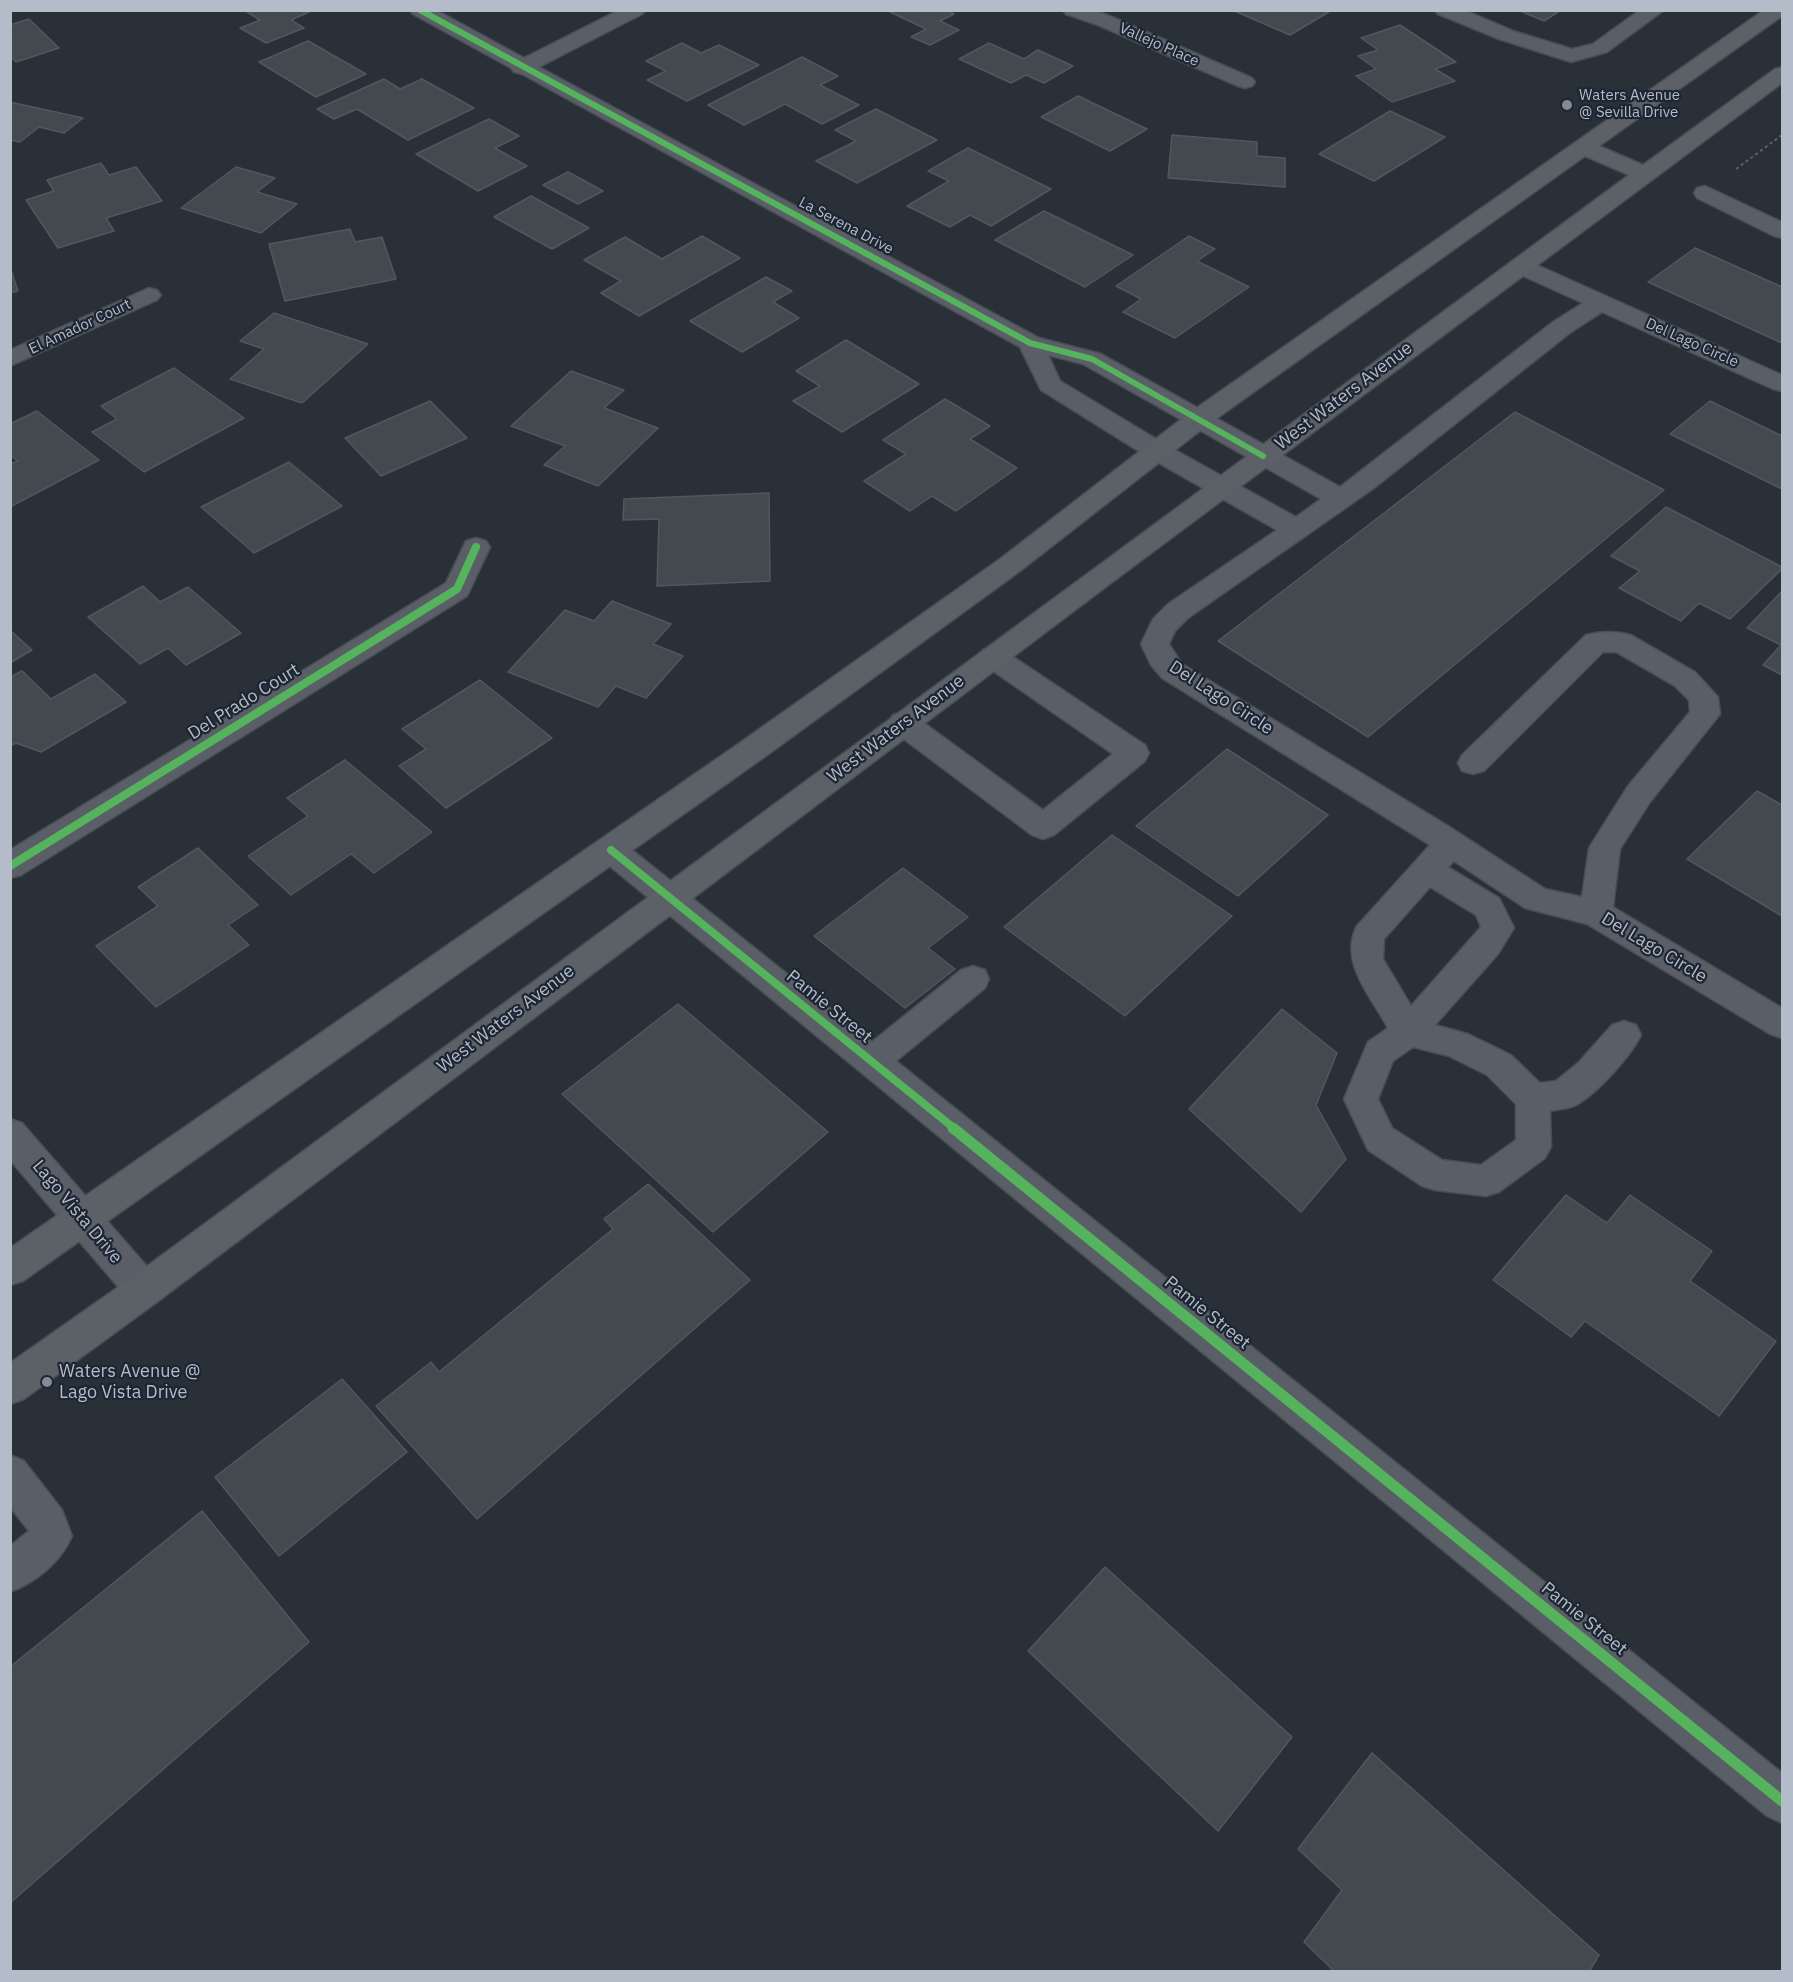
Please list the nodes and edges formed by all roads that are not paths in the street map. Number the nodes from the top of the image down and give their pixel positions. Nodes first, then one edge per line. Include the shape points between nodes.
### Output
1 (420, 10) edge
2 (634, 10) edge
3 (1072, 10) edge
4 (1445, 10) edge
5 (1653, 10) edge
6 (1778, 10) edge
7 (521, 68) junction
8 (1782, 73) edge
9 (1245, 82) dead end
10 (1582, 147) junction
11 (1644, 174) junction
12 (1705, 193) dead end
13 (1782, 231) edge
14 (1520, 266) junction
15 (149, 295) dead end
16 (1602, 302) junction
17 (1030, 343) junction
18 (10, 359) edge
19 (1782, 384) edge
20 (1197, 420) junction
21 (1157, 451) junction
22 (1263, 456) junction
23 (1223, 486) junction
24 (1340, 498) junction
25 (1296, 529) junction
26 (476, 547) dead end
27 (993, 657) junction
28 (903, 723) junction
29 (1473, 763) dead end
30 (1451, 843) junction
31 (611, 850) junction
32 (10, 866) edge
33 (1428, 870) junction
34 (668, 897) junction
35 (1596, 913) junction
36 (973, 979) dead end
37 (1782, 1024) edge
38 (1408, 1032) junction
39 (1624, 1035) dead end
40 (871, 1062) junction
41 (1533, 1099) junction
42 (10, 1134) edge
43 (84, 1219) junction
44 (10, 1269) edge
45 (144, 1290) junction
46 (10, 1386) edge
47 (10, 1474) edge
48 (10, 1572) edge
49 (1782, 1801) edge

1 - 7 street, La Serena Drive
2 - 7 street
3 - 9 street, Vallejo Place
4 - 5 street via 1571,56 1600,48
6 - 10 main road
7 - 17 street, La Serena Drive
8 - 11 main road, West Waters Avenue
10 - 11 main road
10 - 20 main road
11 - 14 main road, West Waters Avenue
12 - 13 street
14 - 16 street, Del Lago Circle
14 - 22 main road, West Waters Avenue
15 - 18 street, El Amador Court
16 - 19 street, Del Lago Circle
16 - 24 street, Del Lago Circle via 1562,327
17 - 20 street, La Serena Drive via 1092,359
17 - 21 street via 1050,385
20 - 21 main road
20 - 22 street, La Serena Drive
21 - 23 street
21 - 31 main road via 1010,565
22 - 23 main road, West Waters Avenue
22 - 24 street, La Serena Drive
23 - 25 street
23 - 27 main road, West Waters Avenue
24 - 25 street, Del Lago Circle
25 - 30 street, Del Lago Circle via 1178,610 1163,626 1155,644 1161,658 1172,670
26 - 32 street, Del Prado Court via 457,589
27 - 28 main road, West Waters Avenue
27 - 28 street via 1134,753 1043,827
28 - 34 main road, West Waters Avenue
29 - 35 street via 1596,642 1621,642 1685,679 1703,698 1705,714 1639,794 1605,848
30 - 33 street
30 - 35 street, Del Lago Circle via 1536,899
31 - 34 street, Pamie Street
31 - 43 main road
33 - 38 street via 1368,935 1367,960
33 - 38 street via 1488,907 1498,928
34 - 40 street, Pamie Street
34 - 45 main road, West Waters Avenue
35 - 37 street, Del Lago Circle
36 - 40 street
38 - 41 street via 1456,1044 1499,1065
38 - 41 street via 1380,1052 1361,1099 1380,1140 1435,1175 1486,1181 1533,1147
39 - 41 street via 1565,1094
40 - 49 street, Pamie Street
42 - 43 street, Lago Vista Drive
43 - 44 main road
43 - 45 street, Lago Vista Drive
45 - 46 main road, West Waters Avenue
47 - 48 street via 48,1524 52,1536

